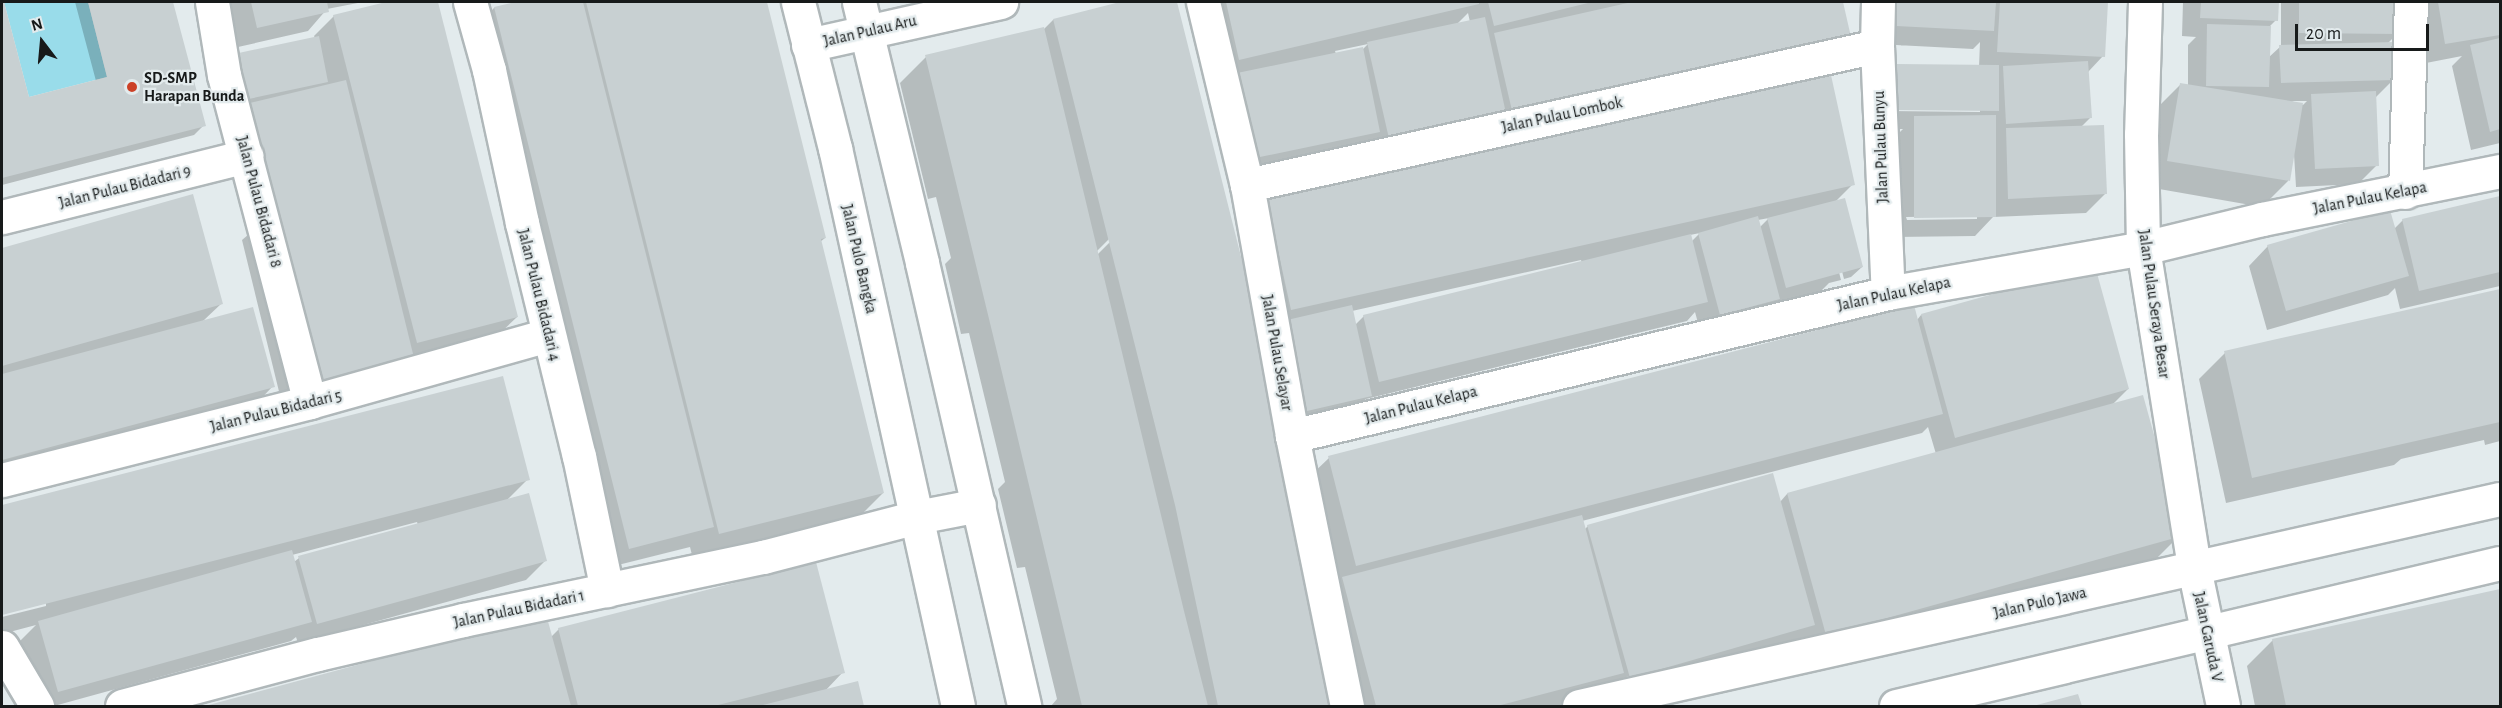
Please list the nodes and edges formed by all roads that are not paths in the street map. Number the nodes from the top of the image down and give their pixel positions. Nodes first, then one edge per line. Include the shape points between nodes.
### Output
1 (212, 2) edge
2 (470, 2) edge
3 (798, 2) edge
4 (1001, 2) edge
5 (1203, 2) edge
6 (1878, 2) edge
7 (2145, 2) edge
8 (2411, 2) edge
9 (862, 16) edge
10 (808, 45) junction
11 (1877, 46) junction
12 (248, 156) junction
13 (2500, 171) edge
14 (1247, 185) junction
15 (2405, 192) junction
16 (2, 217) edge
17 (2143, 248) junction
18 (1888, 293) junction
19 (548, 335) junction
20 (310, 402) junction
21 (1292, 436) junction
22 (2, 480) edge
23 (2500, 499) edge
24 (979, 505) junction
25 (917, 517) junction
26 (2500, 563) edge
27 (2194, 568) junction
28 (607, 590) junction
29 (2206, 634) junction
30 (2, 647) edge
31 (37, 706) edge
32 (122, 706) edge
33 (958, 706) edge
34 (1024, 706) edge
35 (1347, 706) edge
36 (1579, 706) edge
37 (1896, 706) edge
38 (2223, 706) edge

1 - 12 street, Jalan Pulau Bidadari 8 via 224,75
2 - 19 street, Jalan Pulau Bidadari 4
3 - 10 street, Jalan Pulo Bangka
4 - 9 street, Jalan Pulau Aru
5 - 14 street, Jalan Pulau Selayar
6 - 11 street, Jalan Pulau Bunyu
7 - 17 street, Jalan Pulau Seraya Besar
8 - 15 street
9 - 10 street, Jalan Pulau Aru
9 - 24 street
10 - 25 street, Jalan Pulo Bangka via 835,148
11 - 14 street, Jalan Pulau Lombok
11 - 18 street, Jalan Pulau Bunyu
12 - 16 street, Jalan Pulau Bidadari 9
12 - 20 street, Jalan Pulau Bidadari 8
13 - 15 street, Jalan Pulau Kelapa
14 - 21 street, Jalan Pulau Selayar
15 - 17 street, Jalan Pulau Kelapa via 2262,219
17 - 18 street, Jalan Pulau Kelapa
17 - 27 street, Jalan Pulau Seraya Besar
18 - 21 street, Jalan Pulau Kelapa
19 - 20 street, Jalan Pulau Bidadari 5
19 - 28 street, Jalan Pulau Bidadari 4
20 - 22 street, Jalan Pulau Bidadari 5
21 - 35 street, Jalan Pulau Selayar
23 - 27 street, Jalan Pulo Jawa
24 - 25 street
24 - 34 street
25 - 28 street, Jalan Pulau Bidadari 1 via 764,557
25 - 33 street, Jalan Pulo Bangka
26 - 29 street
27 - 29 street, Jalan Garuda V
27 - 36 street, Jalan Pulo Jawa
28 - 32 street, Jalan Pulau Bidadari 1 via 318,654
29 - 37 street
29 - 38 street, Jalan Garuda V
30 - 31 street

